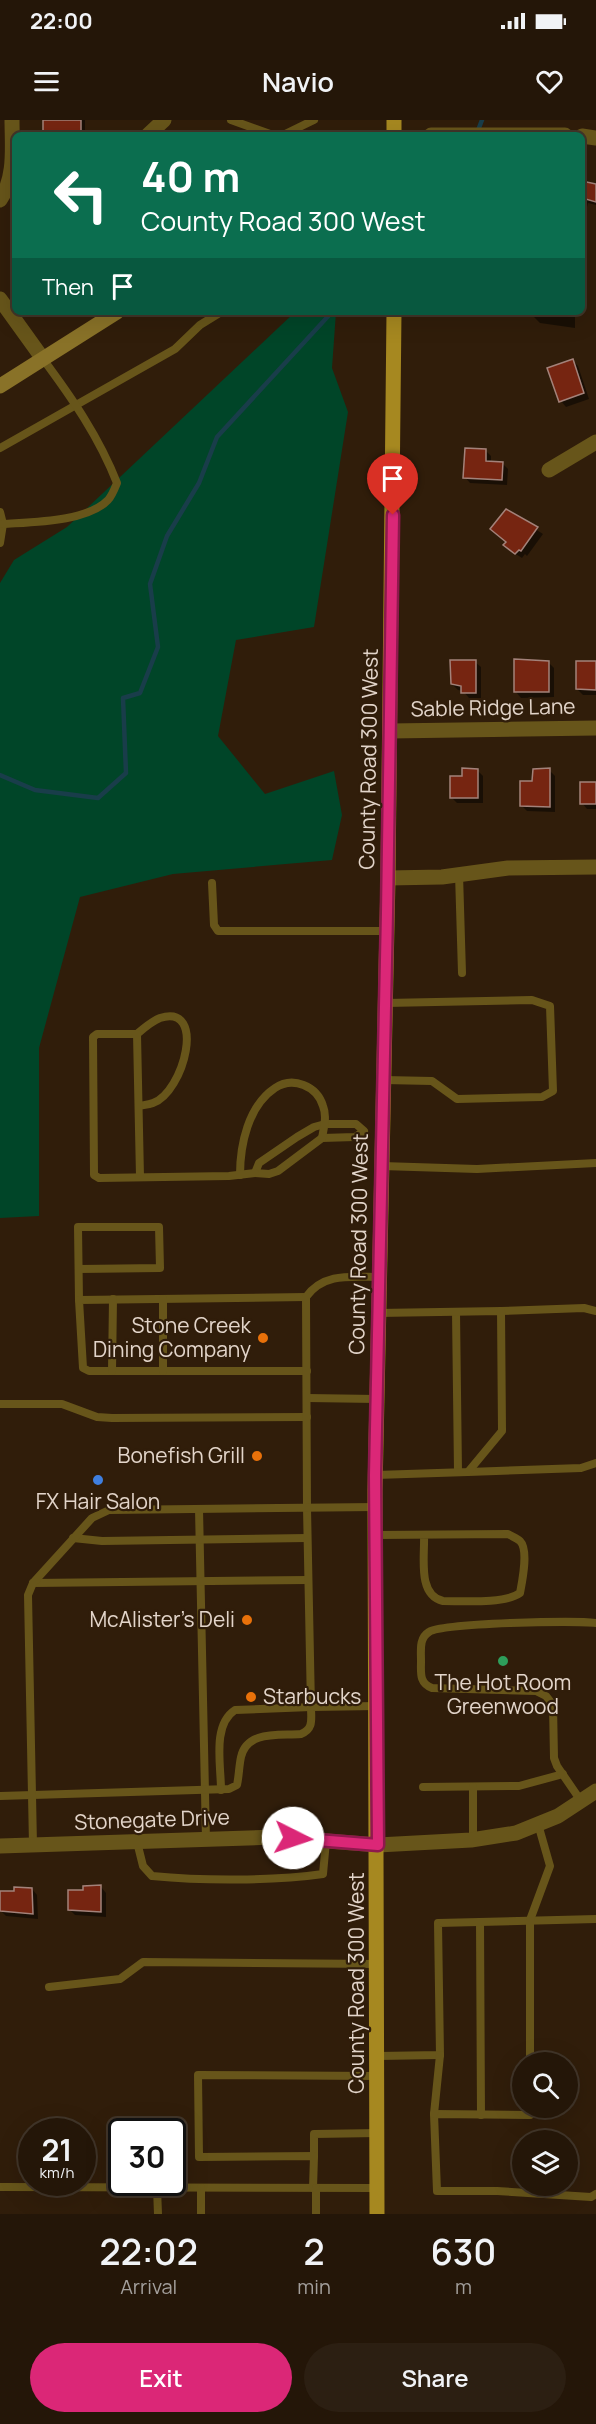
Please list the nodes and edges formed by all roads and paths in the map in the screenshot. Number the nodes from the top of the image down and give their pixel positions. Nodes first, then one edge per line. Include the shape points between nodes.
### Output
1 (12, 120) edge
2 (164, 120) edge
3 (231, 120) edge
4 (314, 120) edge
5 (151, 132) edge
6 (265, 132) edge
7 (289, 132) edge
8 (0, 200) edge
9 (0, 299) edge
10 (112, 315) edge
11 (215, 315) edge
12 (394, 319) edge
13 (43, 359) junction
14 (0, 386) edge
15 (76, 405) junction
16 (596, 442) edge
17 (0, 448) edge
18 (549, 470) dead end
19 (0, 512) edge
20 (3, 524) junction
21 (0, 543) edge
22 (596, 728) edge
23 (390, 730) junction
24 (596, 867) edge
25 (459, 874) junction
26 (388, 878) junction
27 (212, 883) dead end
28 (387, 930) junction
29 (462, 973) dead end
30 (386, 1003) junction
31 (137, 1034) junction
32 (384, 1080) junction
33 (139, 1106) junction
34 (325, 1124) junction
35 (364, 1131) junction
36 (383, 1132) junction
37 (322, 1138) junction
38 (596, 1162) edge
39 (382, 1166) junction
40 (255, 1173) junction
41 (240, 1175) junction
42 (140, 1177) junction
43 (79, 1269) junction
44 (380, 1277) junction
45 (306, 1297) junction
46 (113, 1299) junction
47 (163, 1299) junction
48 (80, 1300) junction
49 (501, 1311) junction
50 (596, 1311) edge
51 (456, 1312) junction
52 (378, 1313) junction
53 (112, 1371) junction
54 (163, 1371) junction
55 (307, 1371) junction
56 (307, 1398) junction
57 (377, 1399) junction
58 (0, 1404) edge
59 (307, 1417) junction
60 (596, 1463) edge
61 (458, 1472) junction
62 (468, 1472) junction
63 (375, 1475) junction
64 (375, 1507) junction
65 (307, 1508) junction
66 (199, 1509) junction
67 (424, 1534) junction
68 (376, 1535) junction
69 (73, 1538) junction
70 (307, 1538) junction
71 (200, 1541) junction
72 (308, 1580) junction
73 (201, 1581) junction
74 (33, 1582) junction
75 (596, 1623) edge
76 (377, 1706) junction
77 (311, 1707) junction
78 (563, 1774) junction
79 (423, 1787) dead end
80 (473, 1787) junction
81 (221, 1790) junction
82 (596, 1791) edge
83 (205, 1792) junction
84 (32, 1795) junction
85 (0, 1796) edge
86 (581, 1801) junction
87 (538, 1824) junction
88 (473, 1839) junction
89 (206, 1840) junction
90 (326, 1841) junction
91 (137, 1842) junction
92 (33, 1845) junction
93 (378, 1845) junction
94 (0, 1846) edge
95 (596, 1919) edge
96 (530, 1920) junction
97 (480, 1922) junction
98 (378, 1964) junction
99 (49, 1987) dead end
100 (530, 2052) edge
101 (440, 2055) junction
102 (378, 2056) junction
103 (378, 2076) junction
104 (434, 2114) junction
105 (481, 2115) junction
106 (512, 2115) edge
107 (378, 2133) junction
108 (314, 2156) junction
109 (0, 2187) edge
110 (108, 2188) edge
111 (186, 2188) edge
112 (201, 2188) junction
113 (315, 2188) junction
114 (378, 2188) junction
115 (596, 2194) edge
116 (157, 2196) edge
117 (158, 2214) edge
118 (201, 2214) edge
119 (316, 2214) edge
120 (377, 2214) edge

1 - 8 street via 11,172
2 - 5 street
3 - 6 lane
4 - 7 lane
9 - 13 street
10 - 13 street
11 - 15 lane via 175,349
12 - 23 main road, County Road 300 West
13 - 14 street
13 - 15 lane
15 - 17 lane
15 - 20 lane via 106,454 117,483 108,500 86,513 53,521
16 - 18 street
19 - 20 lane
20 - 21 lane
22 - 23 street, Sable Ridge Lane
23 - 26 main road, County Road 300 West
24 - 25 street via 508,868
25 - 26 street
25 - 29 lane
26 - 28 main road, County Road 300 West
27 - 28 lane via 214,925 224,932
28 - 30 main road, County Road 300 West
30 - 32 main road, County Road 300 West
30 - 32 lane via 532,1000 550,1006 553,1091 543,1097 457,1099 432,1081
31 - 33 lane
31 - 33 lane via 159,1019 172,1017 182,1023 188,1035 176,1082 158,1100
31 - 42 lane via 93,1037 94,1175
32 - 36 main road, County Road 300 West
33 - 42 lane
34 - 35 lane via 356,1124
34 - 37 lane
34 - 40 lane via 305,1132 259,1163
34 - 41 lane via 324,1107 312,1088 296,1083 277,1086 261,1103 244,1136
35 - 36 lane
35 - 37 lane via 355,1137
36 - 39 main road, County Road 300 West
37 - 40 lane via 278,1171
38 - 39 lane via 477,1169
39 - 44 main road, County Road 300 West
40 - 41 lane
41 - 42 lane
43 - 43 lane via 78,1227 159,1227 160,1268
43 - 48 lane
44 - 45 lane via 326,1281 314,1286
44 - 52 main road, County Road 300 West
45 - 47 lane
45 - 55 lane
46 - 47 lane
46 - 48 lane
46 - 53 lane
47 - 54 lane
48 - 53 lane via 83,1368
49 - 50 lane
49 - 51 lane
49 - 62 lane via 502,1431
51 - 52 lane
51 - 61 lane
52 - 57 main road, County Road 300 West
53 - 54 lane
54 - 55 lane
55 - 56 lane
56 - 57 lane
56 - 59 lane
57 - 63 main road, County Road 300 West
58 - 59 lane via 62,1404 97,1417 112,1418
59 - 65 lane
60 - 62 lane via 581,1468
61 - 62 lane
61 - 63 lane
63 - 64 main road, County Road 300 West
64 - 65 lane
64 - 68 main road, County Road 300 West
65 - 66 lane
65 - 70 lane
66 - 69 lane via 109,1510 92,1518
66 - 71 lane
67 - 67 lane via 508,1534 520,1540 524,1569 520,1593 502,1599 436,1600 426,1585
67 - 68 lane
68 - 76 main road, County Road 300 West
69 - 71 lane
69 - 74 lane
70 - 71 lane
70 - 72 lane
71 - 73 lane
72 - 73 lane
72 - 77 lane
73 - 74 lane
73 - 83 lane
74 - 84 lane via 28,1596
75 - 78 lane via 438,1628 422,1639 421,1678 428,1687 536,1691 546,1696 554,1705 554,1758
76 - 77 lane
76 - 93 main road, County Road 300 West
77 - 81 lane via 309,1732 255,1737 241,1754 237,1785
77 - 81 lane via 236,1710 226,1716 220,1732
78 - 80 lane via 519,1786
78 - 86 lane
79 - 80 lane
80 - 88 lane
81 - 83 lane
82 - 86 street, Stonegate Drive
83 - 84 lane
83 - 89 lane
84 - 85 lane
84 - 92 lane
86 - 87 street, Stonegate Drive
87 - 88 street, Stonegate Drive via 516,1833
87 - 96 lane via 550,1866
88 - 93 street, Stonegate Drive
89 - 90 street, Stonegate Drive via 276,1837
89 - 91 street, Stonegate Drive
90 - 91 lane via 323,1874 186,1878 152,1876 143,1866
90 - 93 street, Stonegate Drive
91 - 92 street, Stonegate Drive
92 - 94 street, Stonegate Drive
93 - 98 main road, County Road 300 West
95 - 96 lane
96 - 97 lane
96 - 100 lane
97 - 101 lane via 438,1923
97 - 105 lane
98 - 99 lane via 143,1962 120,1979
98 - 102 main road, County Road 300 West
101 - 102 lane
101 - 104 lane
102 - 103 main road, County Road 300 West
103 - 107 main road, County Road 300 West
103 - 108 lane via 198,2075 199,2157
104 - 105 lane
104 - 115 lane via 437,2191 591,2197
105 - 106 lane
107 - 108 lane via 314,2134
107 - 114 main road, County Road 300 West
108 - 113 lane
109 - 110 lane
111 - 112 lane
112 - 113 lane
112 - 118 lane
113 - 114 lane
113 - 119 lane
114 - 120 main road, County Road 300 West
116 - 117 lane

